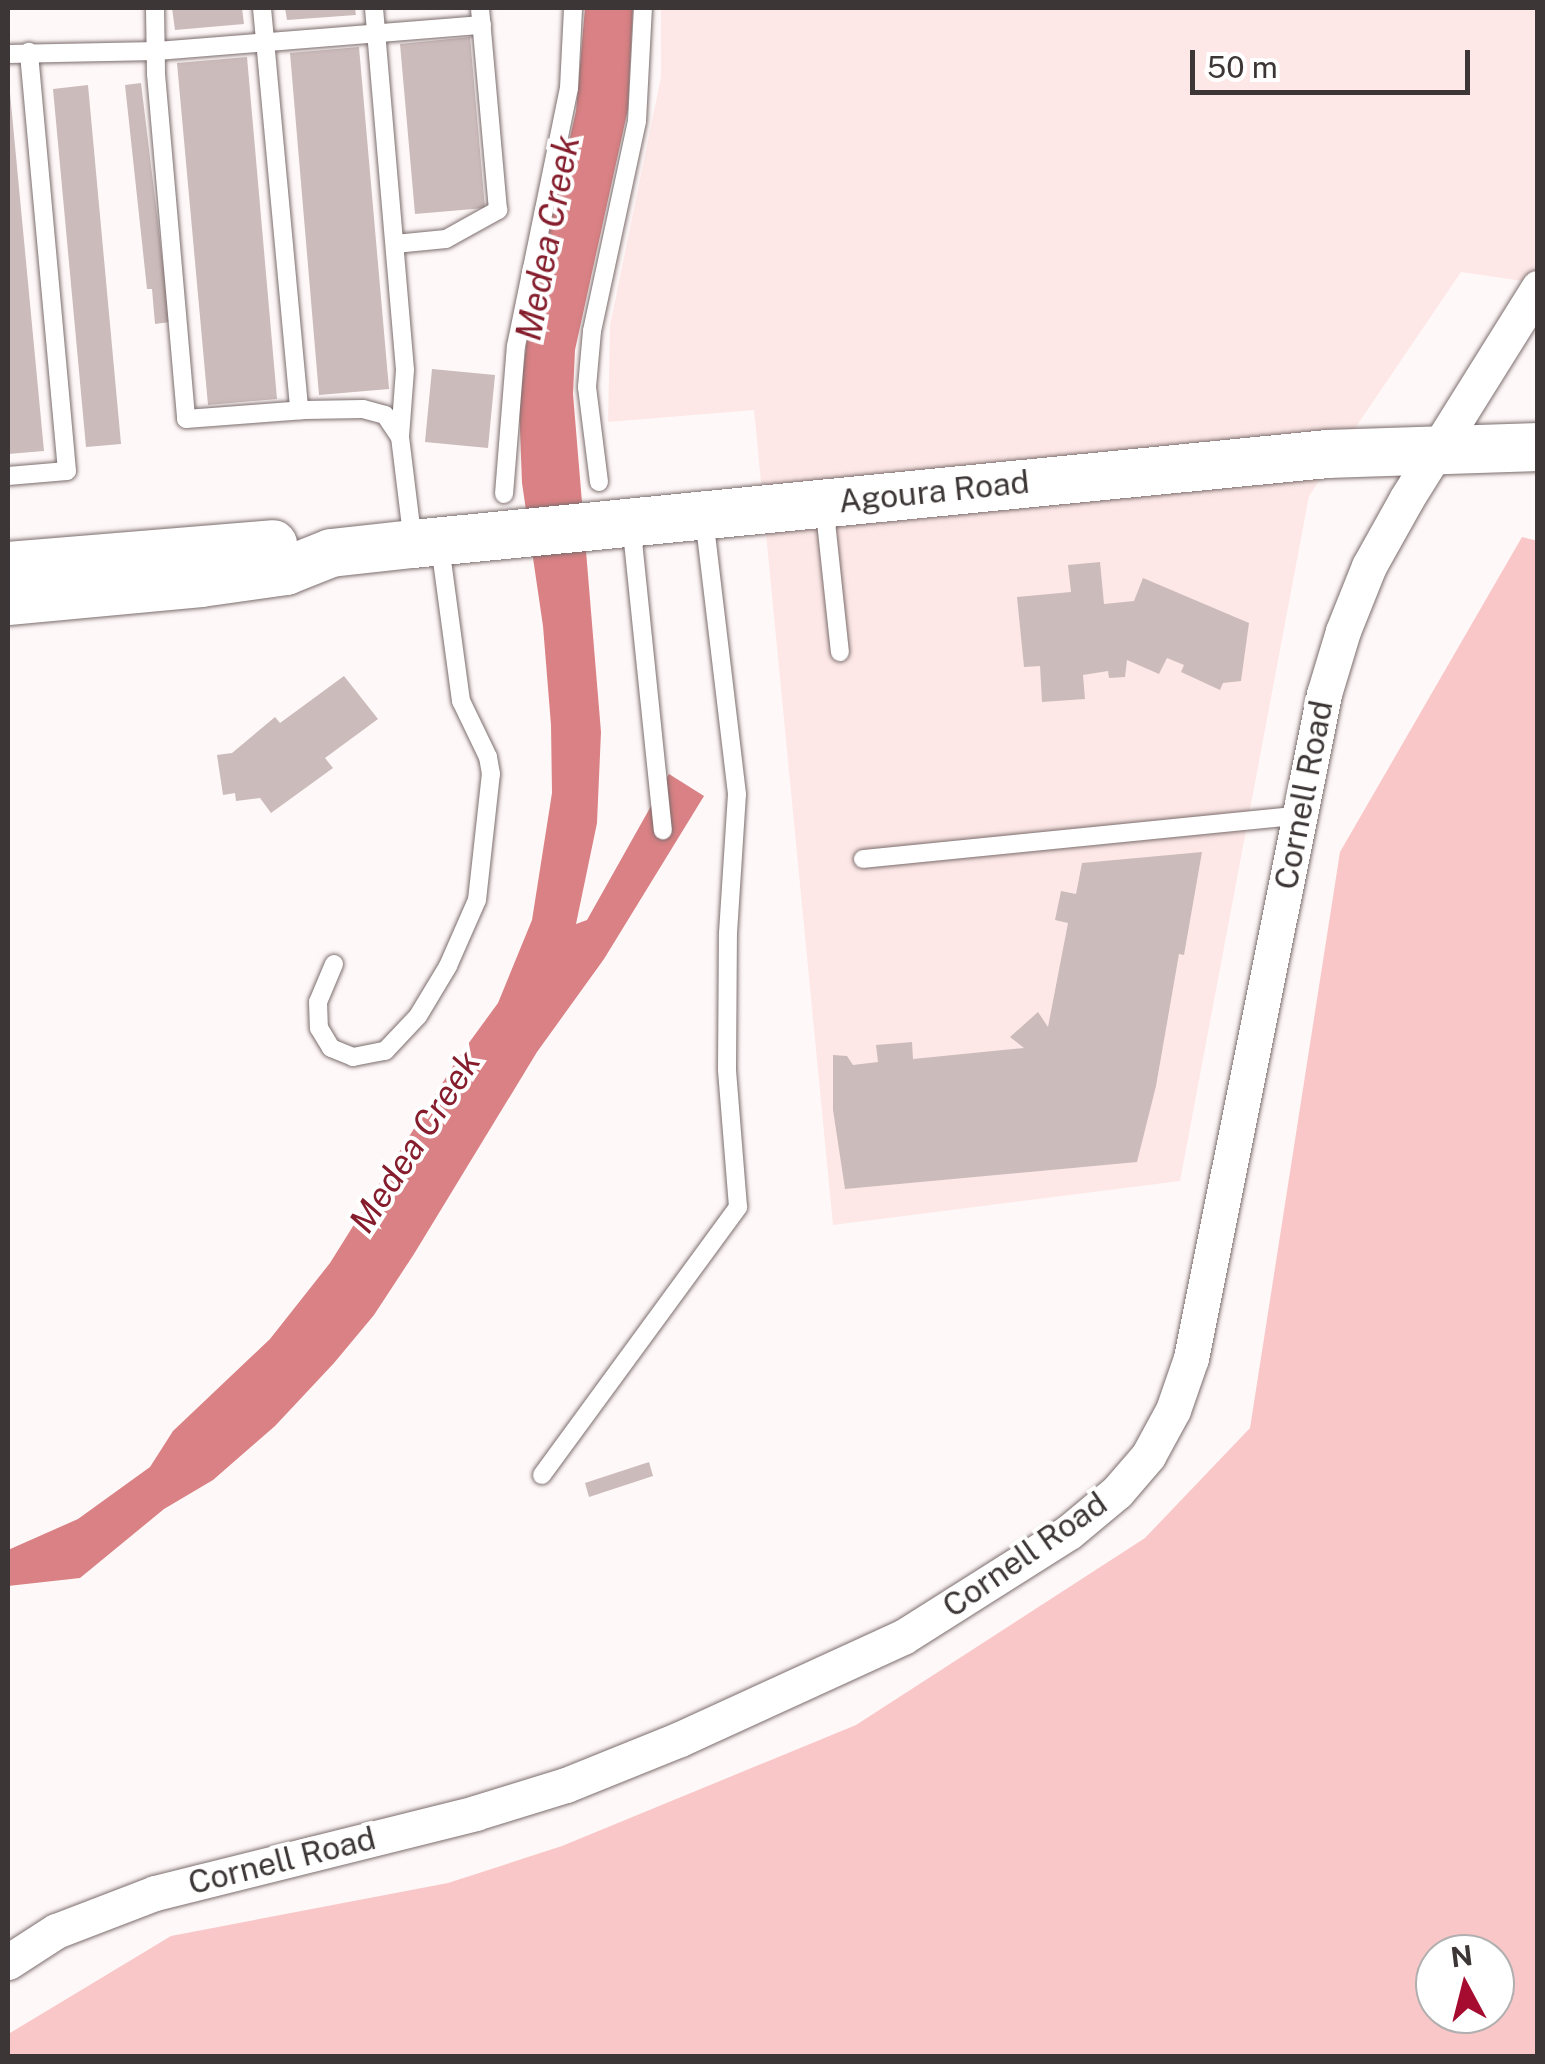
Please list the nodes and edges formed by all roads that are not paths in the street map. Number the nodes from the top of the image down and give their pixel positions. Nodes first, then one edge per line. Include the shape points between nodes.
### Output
1 (155, 8) edge
2 (262, 8) edge
3 (374, 8) edge
4 (573, 8) edge
5 (643, 8) edge
6 (481, 16) edge
7 (376, 32) junction
8 (265, 41) junction
9 (30, 52) junction
10 (157, 52) junction
11 (8, 54) edge
12 (394, 244) junction
13 (1538, 288) edge
14 (298, 410) junction
15 (400, 437) junction
16 (1538, 447) edge
17 (1438, 449) junction
18 (8, 476) edge
19 (599, 482) dead end
20 (504, 494) dead end
21 (824, 503) junction
22 (704, 516) junction
23 (630, 522) junction
24 (426, 543) junction
25 (331, 553) junction
26 (8, 566) edge
27 (8, 601) edge
28 (840, 652) dead end
29 (1300, 814) junction
30 (662, 830) dead end
31 (863, 860) dead end
32 (334, 964) dead end
33 (542, 1475) dead end
34 (8, 1962) edge

1 - 10 lane
2 - 8 lane
3 - 7 lane
4 - 20 lane via 570,88 516,346
5 - 19 lane via 637,121 592,330 588,388
6 - 7 lane
6 - 12 lane via 498,210 446,239
7 - 8 lane
7 - 12 lane
8 - 10 lane
8 - 14 lane
9 - 10 lane
9 - 11 lane
9 - 18 lane via 67,471
10 - 14 lane via 186,418
12 - 15 lane via 405,370
13 - 17 street, Cornell Road
14 - 15 lane via 386,415
15 - 24 lane
16 - 17 main road, Agoura Road
17 - 21 main road, Agoura Road
17 - 29 street, Cornell Road via 1368,566 1343,630
21 - 22 main road, Agoura Road
21 - 28 lane
22 - 23 main road, Agoura Road
22 - 33 lane via 737,794 727,1070 738,1207
23 - 24 main road, Agoura Road
23 - 30 lane
24 - 25 main road, Agoura Road
24 - 32 lane via 461,701 492,774 477,900 418,1016 384,1051 352,1057 331,1048 319,1028 318,1002
25 - 26 main road, Agoura Road via 280,544
25 - 27 main road, Agoura Road via 286,571
29 - 31 lane
29 - 34 street, Cornell Road via 1191,1358 1148,1456 1117,1492 1068,1532 903,1638 696,1732 474,1813 155,1893 56,1931

